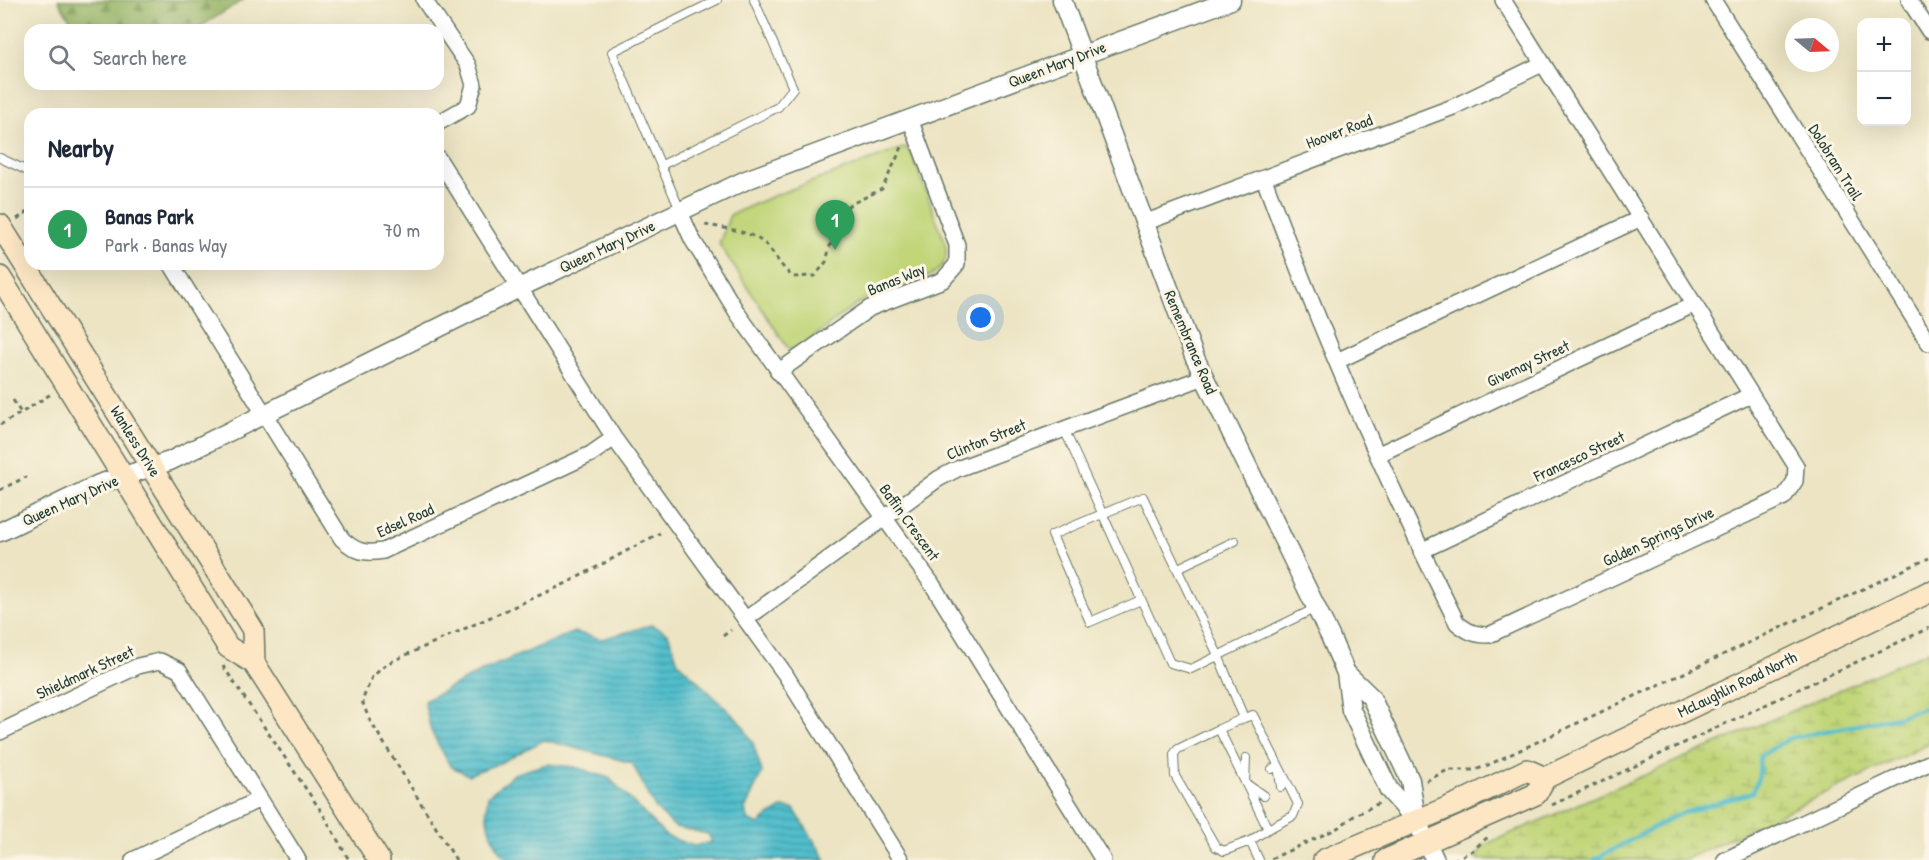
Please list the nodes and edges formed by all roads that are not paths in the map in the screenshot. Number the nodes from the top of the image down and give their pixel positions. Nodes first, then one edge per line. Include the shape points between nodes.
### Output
1 (424, 0) edge
2 (717, 0) edge
3 (754, 0) edge
4 (1062, 0) edge
5 (1231, 0) edge
6 (1503, 0) edge
7 (1713, 0) edge
8 (1909, 0) edge
9 (440, 24) edge
10 (444, 30) edge
11 (1929, 31) edge
12 (1082, 55) junction
13 (1542, 64) junction
14 (910, 118) junction
15 (444, 120) edge
16 (0, 158) edge
17 (662, 165) junction
18 (444, 167) edge
19 (24, 169) edge
20 (1264, 179) junction
21 (680, 212) junction
22 (1641, 218) junction
23 (8, 223) edge
24 (1144, 223) junction
25 (24, 250) edge
26 (36, 270) edge
27 (175, 270) edge
28 (0, 278) edge
29 (521, 287) junction
30 (1695, 304) junction
31 (1929, 343) edge
32 (1337, 361) junction
33 (778, 372) junction
34 (1204, 377) junction
35 (1752, 395) junction
36 (264, 416) junction
37 (1064, 429) junction
38 (614, 438) junction
39 (1377, 455) junction
40 (152, 467) junction
41 (122, 477) junction
42 (1101, 513) junction
43 (885, 519) junction
44 (0, 531) edge
45 (1235, 541) dead end
46 (1421, 550) junction
47 (1178, 568) junction
48 (1929, 592) edge
49 (1141, 600) junction
50 (1316, 608) junction
51 (747, 619) junction
52 (1218, 655) junction
53 (254, 663) junction
54 (1244, 718) junction
55 (1219, 729) junction
56 (0, 732) edge
57 (1264, 750) dead end
58 (1246, 758) dead end
59 (1929, 763) edge
60 (1275, 767) junction
61 (1255, 777) dead end
62 (1545, 778) junction
63 (1245, 783) junction
64 (1281, 787) dead end
65 (1264, 796) dead end
66 (260, 799) junction
67 (1416, 820) junction
68 (1268, 829) junction
69 (1250, 841) junction
70 (1431, 852) edge
71 (133, 860) edge
72 (298, 860) edge
73 (379, 860) edge
74 (901, 860) edge
75 (1103, 860) edge
76 (1259, 860) edge
77 (1323, 860) edge
78 (1386, 860) edge
79 (1725, 860) edge

1 - 9 street
2 - 17 lane via 612,52
3 - 17 lane via 793,88 778,107
4 - 12 street, Remembrance Road
5 - 12 street, Queen Mary Drive
6 - 13 street, Golden Springs Drive
7 - 31 street, Dolobram Trail
8 - 11 street
10 - 15 street via 468,65 474,85 468,106
12 - 14 street, Queen Mary Drive
12 - 24 street, Remembrance Road
13 - 20 street, Hoover Road via 1453,107
13 - 22 street, Golden Springs Drive
14 - 21 street, Queen Mary Drive via 746,180
14 - 33 street, Banas Way via 957,245 957,264 943,280 870,308
16 - 19 lane
17 - 21 lane
18 - 29 street
20 - 24 street, Hoover Road
20 - 32 street, Golden Springs Drive
21 - 29 street, Queen Mary Drive
21 - 33 street, Baffin Crescent via 692,239
22 - 30 street, Golden Springs Drive
22 - 32 street
23 - 25 main road, Wanless Drive
24 - 34 street, Remembrance Road
26 - 40 main road, Wanless Drive
27 - 36 street
28 - 41 main road, Wanless Drive
29 - 36 street, Queen Mary Drive
29 - 38 street
30 - 35 street, Golden Springs Drive
30 - 39 street, Givemay Street
32 - 39 street, Golden Springs Drive
33 - 43 street, Baffin Crescent
34 - 37 street, Clinton Street
34 - 50 street, Remembrance Road
35 - 46 street, Francesco Street
35 - 46 street, Golden Springs Drive via 1796,466 1790,491 1774,502 1489,635 1477,635 1457,623
36 - 38 street, Edsel Road via 342,539 353,550 368,554 383,551 591,454
36 - 40 street, Queen Mary Drive
37 - 42 lane
37 - 43 street, Clinton Street via 957,469
38 - 51 street
39 - 46 street, Golden Springs Drive
40 - 41 street, Queen Mary Drive
40 - 53 main road, Wanless Drive via 253,630
41 - 44 street, Queen Mary Drive
41 - 53 main road, Wanless Drive via 228,646
42 - 47 lane via 1143,496
42 - 49 lane
42 - 49 lane via 1052,535 1090,622
43 - 51 street, Clinton Street
43 - 75 street, Baffin Crescent via 932,584
45 - 47 lane
47 - 52 lane
48 - 62 main road, McLaughlin Road North
49 - 52 lane via 1170,663 1191,669
50 - 52 lane
50 - 67 street, Remembrance Road via 1346,673 1371,697 1410,780
51 - 74 street
52 - 54 lane
53 - 73 main road, Wanless Drive
54 - 55 lane
54 - 60 lane via 1253,715
55 - 63 lane
55 - 69 lane via 1178,749 1174,754 1175,776 1216,847 1224,851
56 - 66 street, Shieldmark Street via 138,666 160,661 179,670
57 - 60 lane
58 - 63 lane
59 - 79 street
60 - 64 lane
60 - 68 lane via 1298,804 1293,816
61 - 63 lane
62 - 67 main road via 1527,770
62 - 70 main road, McLaughlin Road North via 1536,794
63 - 65 lane
63 - 68 lane
66 - 71 street
66 - 72 street, Shieldmark Street
67 - 70 street, Remembrance Road
67 - 77 main road
68 - 69 lane
69 - 76 lane
70 - 78 main road, McLaughlin Road North

